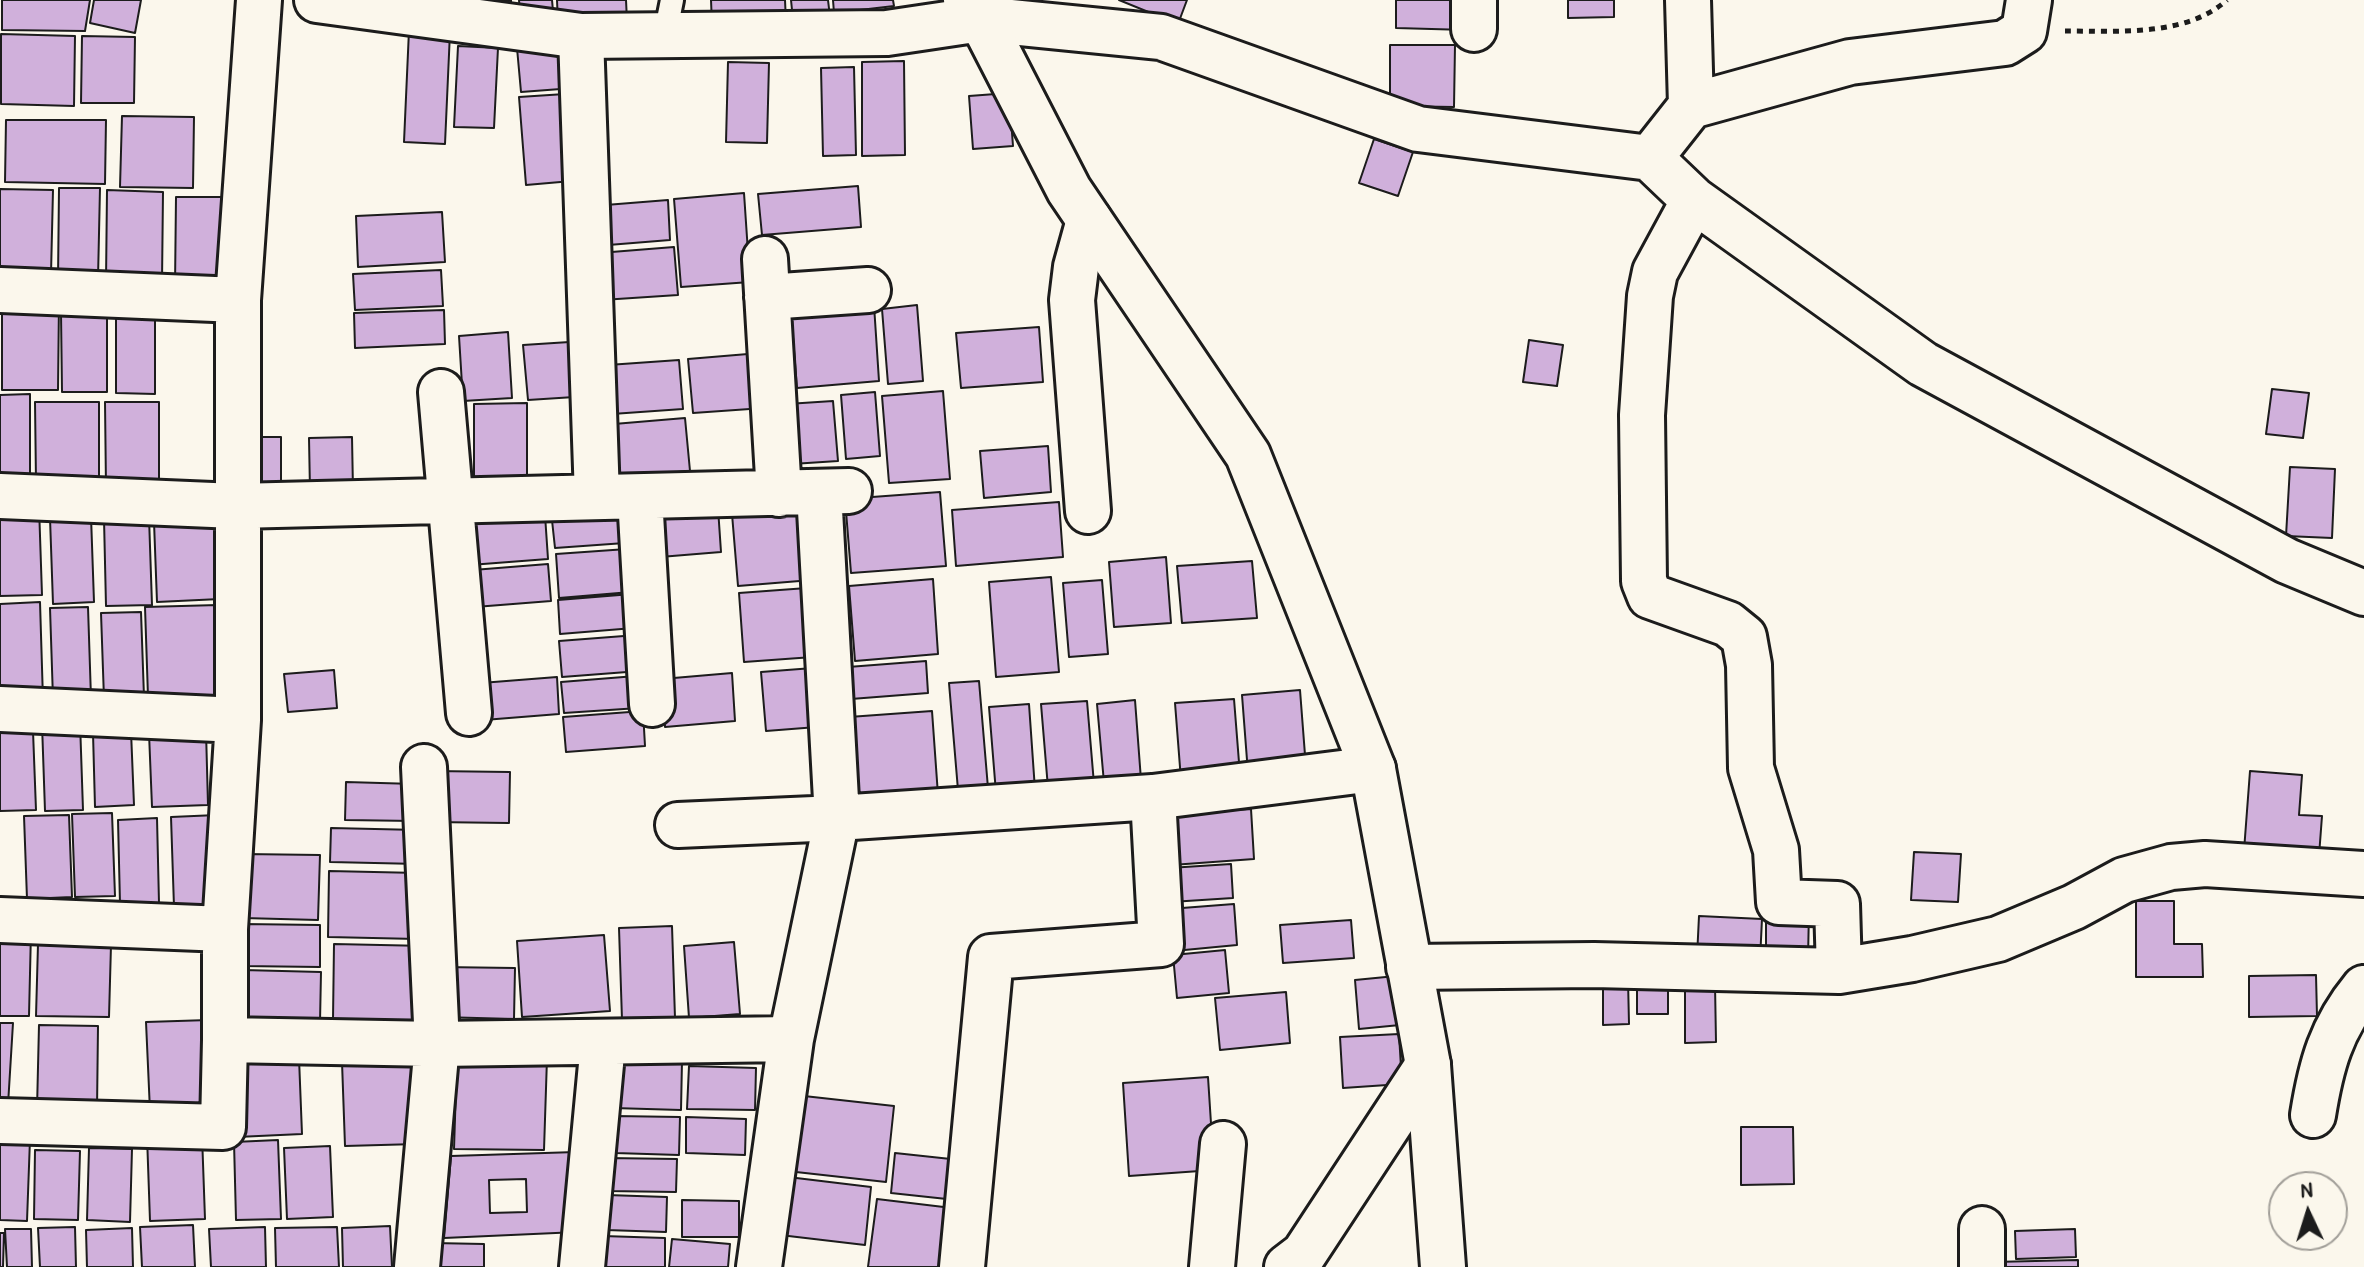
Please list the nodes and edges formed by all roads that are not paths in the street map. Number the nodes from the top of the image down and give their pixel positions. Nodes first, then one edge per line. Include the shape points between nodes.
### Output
1 (259, 0) edge
2 (317, 0) edge
3 (1688, 0) edge
4 (465, 10) edge
5 (974, 10) edge
6 (2026, 16) edge
7 (668, 17) edge
8 (581, 36) junction
9 (1691, 106) junction
10 (1650, 158) junction
11 (1694, 200) junction
12 (1089, 220) junction
13 (0, 290) edge
14 (868, 290) dead end
15 (238, 300) junction
16 (441, 392) dead end
17 (816, 492) junction
18 (0, 496) edge
19 (597, 497) junction
20 (640, 497) junction
21 (451, 501) junction
22 (236, 506) junction
23 (1088, 511) dead end
24 (2364, 593) edge
25 (652, 704) dead end
26 (0, 709) edge
27 (469, 713) dead end
28 (238, 720) junction
29 (424, 767) dead end
30 (1373, 769) junction
31 (1153, 797) junction
32 (837, 818) junction
33 (678, 825) dead end
34 (2364, 874) edge
35 (0, 920) edge
36 (225, 929) junction
37 (1409, 967) junction
38 (1839, 971) junction
39 (2364, 988) edge
40 (791, 1039) junction
41 (225, 1040) junction
42 (603, 1043) junction
43 (437, 1044) junction
44 (1428, 1065) junction
45 (2313, 1115) dead end
46 (0, 1121) edge
47 (1223, 1144) dead end
48 (417, 1267) edge
49 (582, 1267) edge
50 (759, 1267) edge
51 (962, 1267) edge
52 (1212, 1267) edge
53 (1287, 1267) edge
54 (1443, 1267) edge

1 - 15 street
2 - 4 street
3 - 9 street
4 - 8 street
5 - 7 street via 887,33
5 - 10 street via 1161,37 1418,129
5 - 12 street
6 - 9 street via 2005,43 1850,62
7 - 8 street
8 - 19 street
9 - 10 street
10 - 11 street
11 - 24 street via 1923,364 2287,561
11 - 38 street via 1655,272 1650,296 1642,415 1644,581 1650,596 1728,624 1744,637 1751,768 1776,850 1779,902 1837,904
12 - 23 street via 1072,300
12 - 30 street via 1248,455
13 - 15 street
14 - 17 street via 766,278
15 - 22 street
16 - 21 street
17 - 20 street
17 - 32 street
18 - 22 street
19 - 20 street
19 - 21 street
20 - 25 street
21 - 22 street
21 - 27 street
22 - 28 street
26 - 28 street
28 - 36 street
29 - 43 street
30 - 31 street
30 - 37 street
31 - 32 street
31 - 51 street via 1161,944 991,957
32 - 33 street
32 - 40 street
34 - 38 street via 2205,864 2171,867 2124,880 1998,939
35 - 36 street
36 - 41 street
37 - 38 street
37 - 44 street
39 - 45 street via 2348,1007 2321,1065
40 - 42 street
40 - 50 street
41 - 43 street
41 - 46 street via 223,1127
42 - 43 street
42 - 49 street
43 - 48 street
44 - 53 street via 1304,1254
44 - 54 street
47 - 52 street

